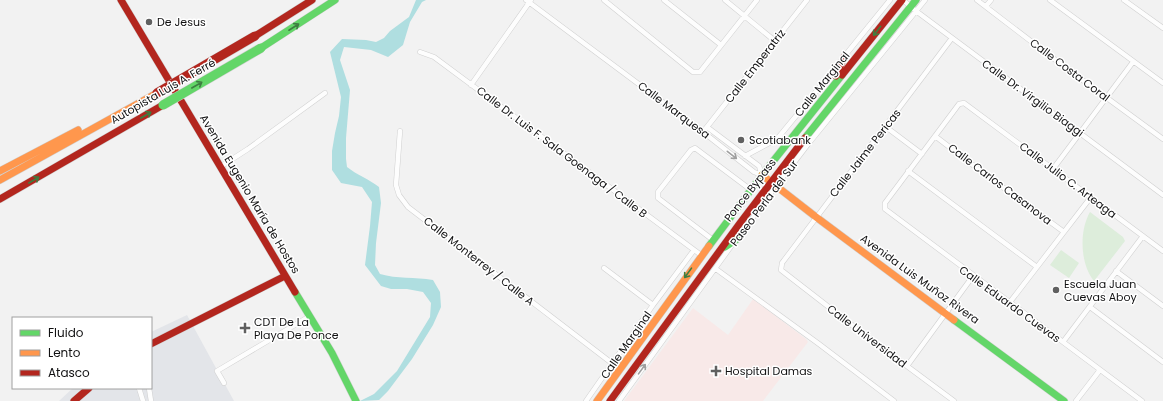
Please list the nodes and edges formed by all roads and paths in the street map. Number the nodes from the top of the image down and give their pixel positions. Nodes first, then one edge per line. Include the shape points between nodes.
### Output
1 (121, 0) edge
2 (312, 0) edge
3 (335, 0) edge
4 (604, 0) edge
5 (664, 0) edge
6 (725, 0) edge
7 (757, 0) edge
8 (807, 0) edge
9 (890, 0) edge
10 (902, 0) edge
11 (925, 0) edge
12 (977, 0) edge
13 (991, 0) edge
14 (1050, 0) edge
15 (1124, 0) edge
16 (529, 1) edge
17 (914, 6) edge
18 (986, 6) junction
19 (745, 16) junction
20 (1163, 28) edge
21 (952, 38) junction
22 (775, 41) junction
23 (721, 45) junction
24 (420, 52) dead end
25 (844, 57) junction
26 (1133, 62) junction
27 (1163, 83) edge
28 (471, 85) junction
29 (325, 93) dead end
30 (826, 93) junction
31 (1107, 97) junction
32 (100, 124) junction
33 (707, 127) junction
34 (886, 127) junction
35 (400, 132) dead end
36 (703, 132) junction
37 (1080, 132) junction
38 (935, 136) junction
39 (1163, 139) edge
40 (726, 141) junction
41 (722, 147) junction
42 (922, 154) junction
43 (745, 156) junction
44 (220, 167) junction
45 (1053, 169) junction
46 (0, 171) edge
47 (908, 171) junction
48 (762, 175) junction
49 (0, 180) edge
50 (773, 184) junction
51 (751, 190) junction
52 (1163, 195) edge
53 (1091, 197) junction
54 (0, 199) edge
55 (816, 217) junction
56 (1064, 232) junction
57 (1143, 236) junction
58 (737, 239) junction
59 (713, 240) junction
60 (718, 251) junction
61 (1163, 251) edge
62 (698, 253) junction
63 (1037, 267) junction
64 (604, 268) dead end
65 (716, 269) junction
66 (781, 270) joint
67 (1116, 271) junction
68 (285, 276) junction
69 (973, 276) junction
70 (1010, 302) junction
71 (653, 305) junction
72 (1163, 306) edge
73 (1090, 307) junction
74 (946, 313) junction
75 (310, 316) junction
76 (1063, 342) junction
77 (152, 343) edge
78 (1163, 362) edge
79 (613, 364) junction
80 (907, 366) junction
81 (1100, 370) junction
82 (224, 383) dead end
83 (88, 389) edge
84 (139, 389) edge
85 (149, 389) edge
86 (598, 400) edge
87 (74, 401) edge
88 (143, 401) edge
89 (151, 401) edge
90 (356, 401) edge
91 (586, 401) edge
92 (610, 401) edge
93 (619, 401) edge
94 (894, 401) edge
95 (954, 401) edge
96 (1064, 401) edge
97 (1076, 401) edge
98 (1142, 401) edge

1 - 44 main road, Avenida Eugenio María de Hostos
2 - 32 main road, Autopista Luis A. Ferré, bridge via 255,36
54 -> 3 main road, Autopista Luis A. Ferré, bridge via 261,48
4 - 23 street via 693,72 700,72
5 - 23 street
6 - 19 street
7 - 19 street
8 - 22 street, Calle Emperatriz
9 - 25 street, Calle Marginal
10 - 17 street, Calle Dr. Virgilio Biaggi
10 -> 30 main road, Ponce Bypass
11 - 17 street
12 - 18 street, Calle Costa Coral
13 - 18 street
14 - 26 street
15 - 20 street
16 - 28 street
16 - 36 street, Calle Marquesa
17 - 21 street, Calle Dr. Virgilio Biaggi
17 - 50 main road, Ponce Bypass
18 - 31 street, Calle Costa Coral
19 - 22 street
19 - 23 street
21 - 34 street, Calle Jaime Pericas
21 - 37 street, Calle Dr. Virgilio Biaggi
22 - 33 street, Calle Emperatriz
24 - 28 street, Calle Dr. Luis F. Sala Goenaga / Calle B via 434,57
25 - 30 main road
25 - 43 street, Calle Marginal via 780,135
26 - 27 street
26 - 31 street
28 - 62 street, Calle Dr. Luis F. Sala Goenaga / Calle B
29 - 44 street
30 - 48 main road, Ponce Bypass
31 - 37 street
31 - 39 street, Calle Costa Coral
32 - 46 main road via 87,126
32 - 49 main road, Autopista Luis A. Ferré
33 - 36 street, Calle Emperatriz
33 - 40 street, Calle Marquesa
34 - 42 street
34 - 55 street, Calle Jaime Pericas
35 - 79 street, Calle Monterrey / Calle A via 396,186 408,207
36 - 41 street, Calle Marquesa
37 - 45 street
37 - 52 street, Calle Dr. Virgilio Biaggi
38 - 42 street
38 - 45 street, Calle Julio C. Arteaga via 960,103 965,103
38 - 56 street, Calle Carlos Casanova
40 - 41 street
40 - 43 street, Calle Marquesa
41 -> 48 street, Calle Marquesa via 754,172
42 - 47 street
43 - 48 street, Calle Marquesa via 759,166
44 - 68 main road, Avenida Eugenio María de Hostos
45 - 53 street, Calle Julio C. Arteaga
47 - 63 street
47 - 69 street, Calle Eduardo Cuevas via 885,203 885,209
48 - 50 main road, Avenida Luis Muñoz Rivera
48 - 51 main road, Ponce Bypass
50 - 55 main road, Avenida Luis Muñoz Rivera
50 - 58 street, Paseo Perla del Sur
50 - 60 main road, Ponce Bypass
51 - 59 main road, Ponce Bypass
51 - 59 street via 695,148 658,192 658,198
53 - 56 street
53 - 57 street, Calle Julio C. Arteaga
55 - 66 street, Calle Jaime Pericas via 782,263
55 - 74 main road, Avenida Luis Muñoz Rivera
56 - 63 street
57 - 61 street, Calle Julio C. Arteaga
57 - 67 street
58 - 60 main road
58 - 65 street, Paseo Perla del Sur
59 - 62 main road, Ponce Bypass
60 - 92 main road, Ponce Bypass
62 - 71 street, Calle Marginal
62 -> 86 main road, Ponce Bypass
63 - 70 street
64 - 71 street
93 -> 65 street, Paseo Perla del Sur
65 - 94 street
66 - 80 street, Calle Universidad
67 - 72 street
67 - 73 street
68 - 75 main road, Avenida Eugenio María de Hostos
68 - 77 main road
69 - 70 street, Calle Eduardo Cuevas
69 - 74 street
70 - 76 street, Calle Eduardo Cuevas
71 - 79 street, Calle Marginal
73 - 76 street
73 - 78 street
74 - 80 street
74 - 96 main road, Avenida Luis Muñoz Rivera
75 - 82 street via 217,371
75 - 90 main road, Avenida Eugenio María de Hostos via 346,378
76 - 81 street, Calle Eduardo Cuevas
79 - 91 street, Calle Marginal
80 - 95 street, Calle Universidad
81 - 97 street
81 - 98 street, Calle Eduardo Cuevas
83 - 87 main road
84 - 88 street
85 - 89 street

